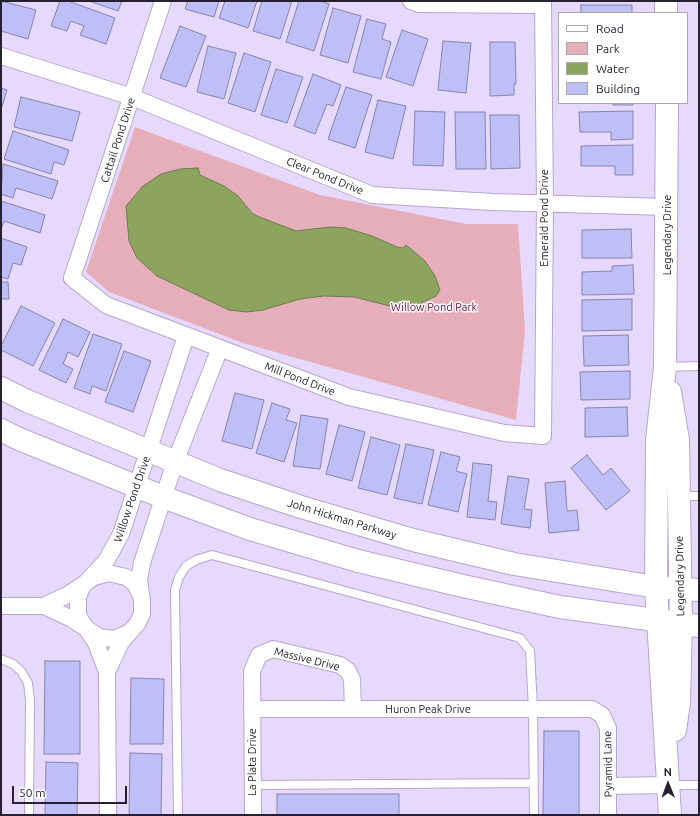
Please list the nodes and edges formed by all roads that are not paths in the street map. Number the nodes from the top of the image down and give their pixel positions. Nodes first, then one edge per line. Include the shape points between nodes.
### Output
1 (164, 1) edge
2 (411, 1) edge
3 (666, 1) edge
4 (543, 3) edge
5 (666, 12) edge
6 (1, 56) edge
7 (132, 97) junction
8 (667, 104) edge
9 (545, 203) junction
10 (667, 207) junction
11 (72, 278) joint
12 (186, 336) junction
13 (220, 348) junction
14 (699, 366) edge
15 (665, 367) junction
16 (1, 388) edge
17 (1, 430) edge
18 (543, 436) joint
19 (148, 452) junction
20 (175, 462) junction
21 (136, 486) junction
22 (689, 496) edge
23 (163, 497) junction
24 (88, 581) junction
25 (656, 587) junction
26 (690, 589) edge
27 (142, 597) junction
28 (1, 606) edge
29 (44, 606) junction
30 (658, 621) junction
31 (690, 625) edge
32 (86, 629) junction
33 (132, 630) junction
34 (1, 659) edge
35 (107, 672) junction
36 (533, 708) junction
37 (252, 709) junction
38 (353, 709) junction
39 (602, 716) joint
40 (252, 784) junction
41 (534, 784) junction
42 (699, 785) edge
43 (608, 786) junction
44 (669, 786) junction
45 (29, 815) edge
46 (108, 815) edge
47 (178, 815) edge
48 (252, 815) edge
49 (534, 815) edge
50 (608, 815) edge
51 (670, 815) edge

1 - 7 street, Cattail Pond Drive
2 - 4 street via 419,4
3 - 5 street
4 - 9 street, Emerald Pond Drive
6 - 7 street, Clear Pond Drive
7 - 9 street, Clear Pond Drive via 372,195
7 - 11 street, Cattail Pond Drive
8 - 10 street, Legendary Drive
9 - 10 street, Clear Pond Drive
9 - 18 street, Emerald Pond Drive
10 - 15 street, Legendary Drive
11 - 12 street, Mill Pond Drive via 106,305
12 - 13 street, Mill Pond Drive
12 - 19 street, Willow Pond Drive
13 - 18 street, Mill Pond Drive via 349,397 504,433
13 - 20 street, Willow Pond Drive
14 - 15 lane
15 - 22 street, Legendary Drive
15 - 25 street, Legendary Drive via 657,440
16 - 19 street, John Hickman Parkway via 27,402
17 - 21 street
19 - 20 street, John Hickman Parkway
19 - 21 street, Willow Pond Drive
20 - 23 street, Willow Pond Drive
20 - 25 street, John Hickman Parkway via 301,507 413,540 514,564
21 - 23 street
21 - 24 street, Willow Pond Drive via 118,541 106,561
22 - 26 street, Legendary Drive
23 - 27 street, Willow Pond Drive via 140,572
23 - 30 street via 250,529 358,561 560,607
24 - 27 street via 101,574 120,574 135,584
24 - 29 street via 70,594
24 - 32 street, Willow Pond Drive via 79,593 77,606 78,616
25 - 26 street, John Hickman Parkway
25 - 30 street, Legendary Drive
26 - 31 street, Legendary Drive
27 - 33 street, Willow Pond Drive via 142,614
28 - 29 street
29 - 32 street via 72,618
30 - 31 street
30 - 44 street, Legendary Drive
31 - 44 street, Legendary Drive
32 - 33 street via 108,639 121,637
32 - 35 street, Willow Pond Drive via 96,643
33 - 35 street, Willow Pond Drive via 121,642
34 - 45 lane via 21,671 28,683
35 - 46 street, Willow Pond Drive
36 - 38 street, Huron Peak Drive
36 - 39 street, Huron Peak Drive via 588,708
36 - 41 lane
36 - 47 lane via 530,652 520,638 224,557 205,556 186,566 175,590
37 - 38 street, Huron Peak Drive
37 - 38 street, Massive Drive via 252,671 255,662 259,655 273,648 340,665 348,670 352,679
37 - 40 street, La Plata Drive
39 - 43 street, Pyramid Lane via 608,728
40 - 41 lane
40 - 48 street, La Plata Drive
41 - 49 lane
42 - 44 lane
43 - 44 street
43 - 50 street, Pyramid Lane
44 - 51 street, Legendary Drive

